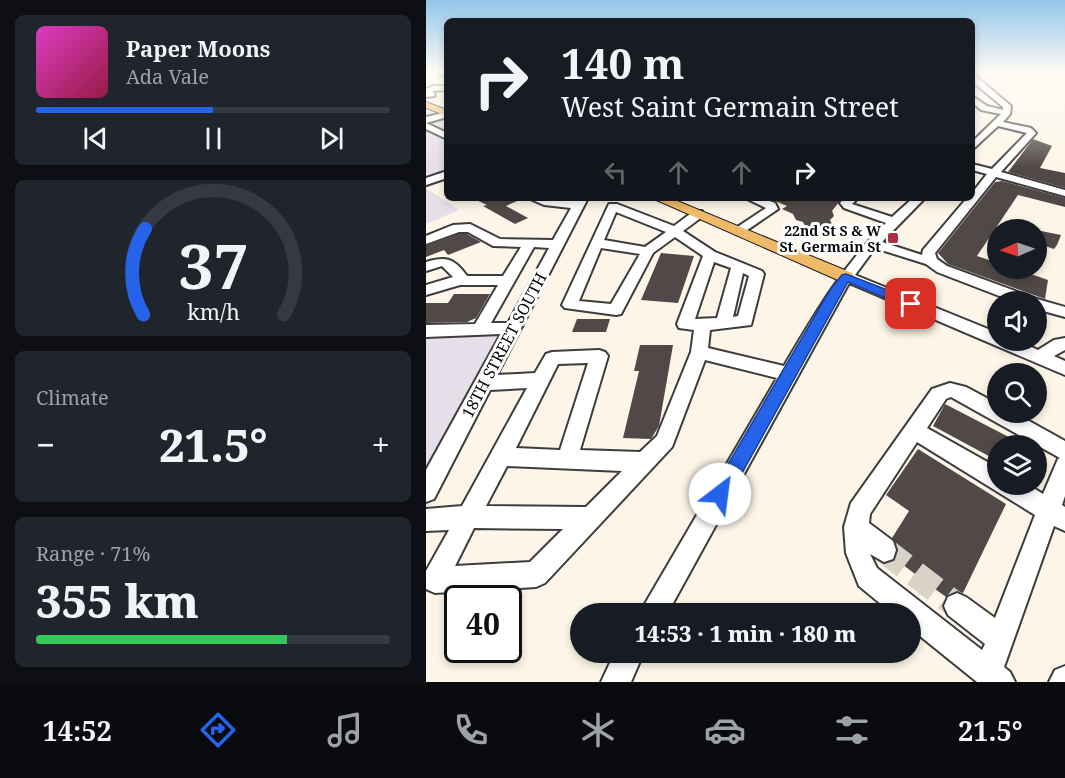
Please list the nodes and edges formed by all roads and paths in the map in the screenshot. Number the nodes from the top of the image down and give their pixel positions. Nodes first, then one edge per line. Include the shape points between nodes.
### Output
1 (979, 104) edge
2 (1004, 104) edge
3 (426, 105) edge
4 (444, 112) edge
5 (1006, 113) junction
6 (444, 114) edge
7 (426, 120) edge
8 (996, 123) junction
9 (426, 126) edge
10 (444, 135) edge
11 (975, 143) edge
12 (975, 168) edge
13 (994, 173) junction
14 (444, 175) edge
15 (426, 182) edge
16 (1065, 188) edge
17 (1065, 193) edge
18 (975, 196) edge
19 (542, 201) edge
20 (580, 201) edge
21 (666, 201) edge
22 (760, 201) edge
23 (848, 201) edge
24 (916, 201) edge
25 (971, 201) edge
26 (698, 214) junction
27 (894, 222) junction
28 (675, 231) junction
29 (741, 231) junction
30 (426, 240) edge
31 (597, 243) junction
32 (873, 243) junction
33 (529, 244) junction
34 (557, 244) junction
35 (648, 251) junction
36 (710, 255) junction
37 (931, 261) junction
38 (426, 267) edge
39 (846, 277) junction
40 (508, 280) junction
41 (460, 281) junction
42 (426, 290) edge
43 (1001, 291) edge
44 (1047, 307) edge
45 (1065, 312) edge
46 (703, 325) junction
47 (480, 328) junction
48 (513, 328) junction
49 (426, 331) edge
50 (987, 335) edge
51 (1065, 344) edge
52 (1025, 351) edge
53 (699, 352) junction
54 (1039, 357) junction
55 (1065, 369) edge
56 (789, 374) junction
57 (541, 380) junction
58 (484, 382) junction
59 (914, 430) junction
60 (1065, 450) edge
61 (501, 458) junction
62 (567, 460) junction
63 (644, 462) junction
64 (1065, 466) edge
65 (987, 473) edge
66 (426, 492) edge
67 (1024, 495) edge
68 (1057, 515) edge
69 (468, 518) junction
70 (590, 518) junction
71 (426, 520) edge
72 (856, 527) junction
73 (884, 550) tunnel mouth
74 (658, 603) edge
75 (957, 606) tunnel mouth
76 (1000, 638) junction
77 (625, 663) edge
78 (994, 677) edge
79 (616, 682) edge

1 - 5 street
2 - 5 street
3 - 4 main road
5 - 8 street
6 - 7 street
8 - 11 street
8 - 13 street via 1032,133
9 - 10 street
12 - 13 street
13 - 16 street via 1004,172
13 - 17 street
13 - 18 street
14 - 15 street
19 - 20 street
20 - 34 street, 18TH STREET SOUTH
21 - 26 main road
22 - 29 street via 772,209
23 - 27 street via 848,206
24 - 27 street
25 - 37 street via 928,253
26 - 28 street
26 - 29 main road
27 - 32 street
28 - 31 street via 613,206
28 - 35 street
28 - 36 street
29 - 39 main road
30 - 33 street via 457,228 470,228 498,243
31 - 35 street
31 - 35 street via 570,305 616,310
32 - 37 street
32 - 39 street
33 - 34 street
33 - 40 street
34 - 48 street, 18TH STREET SOUTH
36 - 46 street via 685,324
36 - 46 street via 757,274 745,321
37 - 43 street via 942,269
38 - 41 street via 444,261 460,276
39 - 50 street
39 - 56 street
40 - 41 street
40 - 47 street
41 - 42 street
44 - 45 street
46 - 53 street
47 - 48 street
47 - 49 street
48 - 58 street, 18TH STREET SOUTH
51 - 54 street
52 - 54 street
53 - 56 street
53 - 63 street via 665,441
54 - 55 street
56 - 74 street
57 - 58 street
57 - 61 street
57 - 62 street via 552,358 599,356
58 - 66 street, 18TH STREET SOUTH
59 - 60 street via 939,394 950,390
59 - 65 street
59 - 72 street via 859,511
61 - 62 street
61 - 69 street
62 - 63 street
63 - 70 street
64 - 68 street
67 - 68 street
68 - 76 street
69 - 70 street
69 - 70 street via 435,580 536,574
69 - 71 street
72 - 73 street
72 - 78 street via 860,565 868,577
75 - 76 street
76 - 78 street
77 - 79 street

